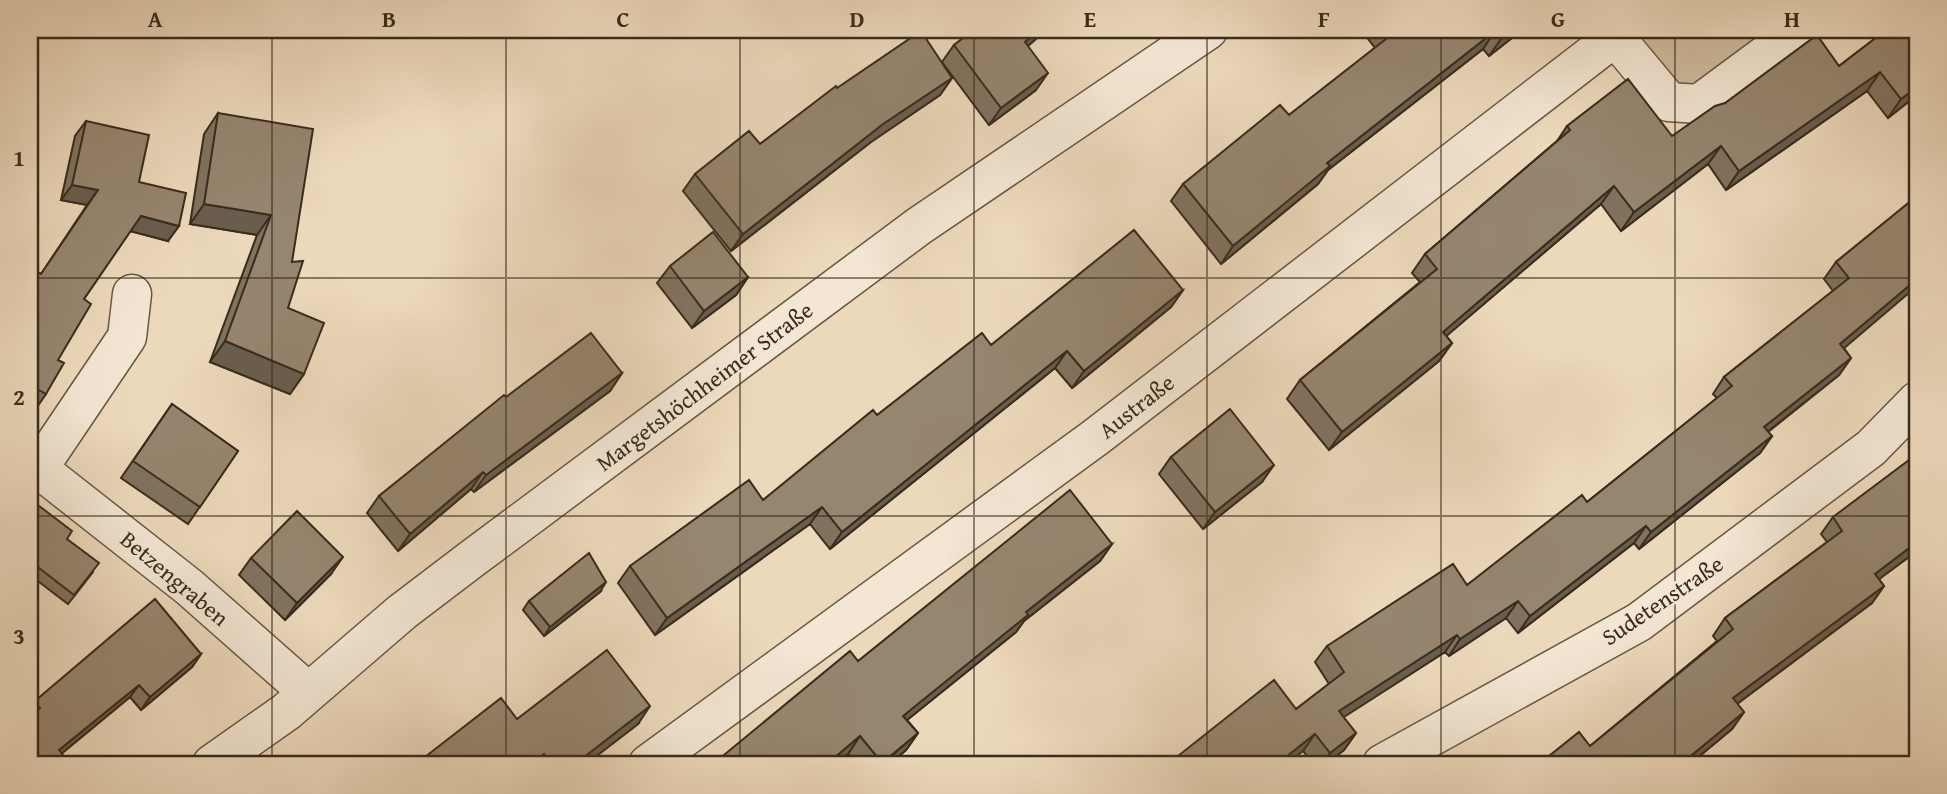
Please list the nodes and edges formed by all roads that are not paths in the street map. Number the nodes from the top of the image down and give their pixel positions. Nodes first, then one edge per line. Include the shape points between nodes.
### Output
1 (1208, 30) edge
2 (1799, 30) edge
3 (1619, 33) edge
4 (132, 294) dead end
5 (1917, 401) edge
6 (34, 466) edge
7 (308, 692) junction
8 (215, 763) edge
9 (648, 764) edge
10 (1382, 764) edge

1 - 7 street, Margetshöchheimer Straße via 919,226 463,565
2 - 3 street, Austraße via 1699,104 1669,102
3 - 9 street, Austraße via 1096,437
4 - 6 street, Betzengraben via 127,337
5 - 10 street, Sudetenstraße via 1871,448 1639,622
6 - 7 street, Betzengraben via 189,587
7 - 8 street, Margetshöchheimer Straße

